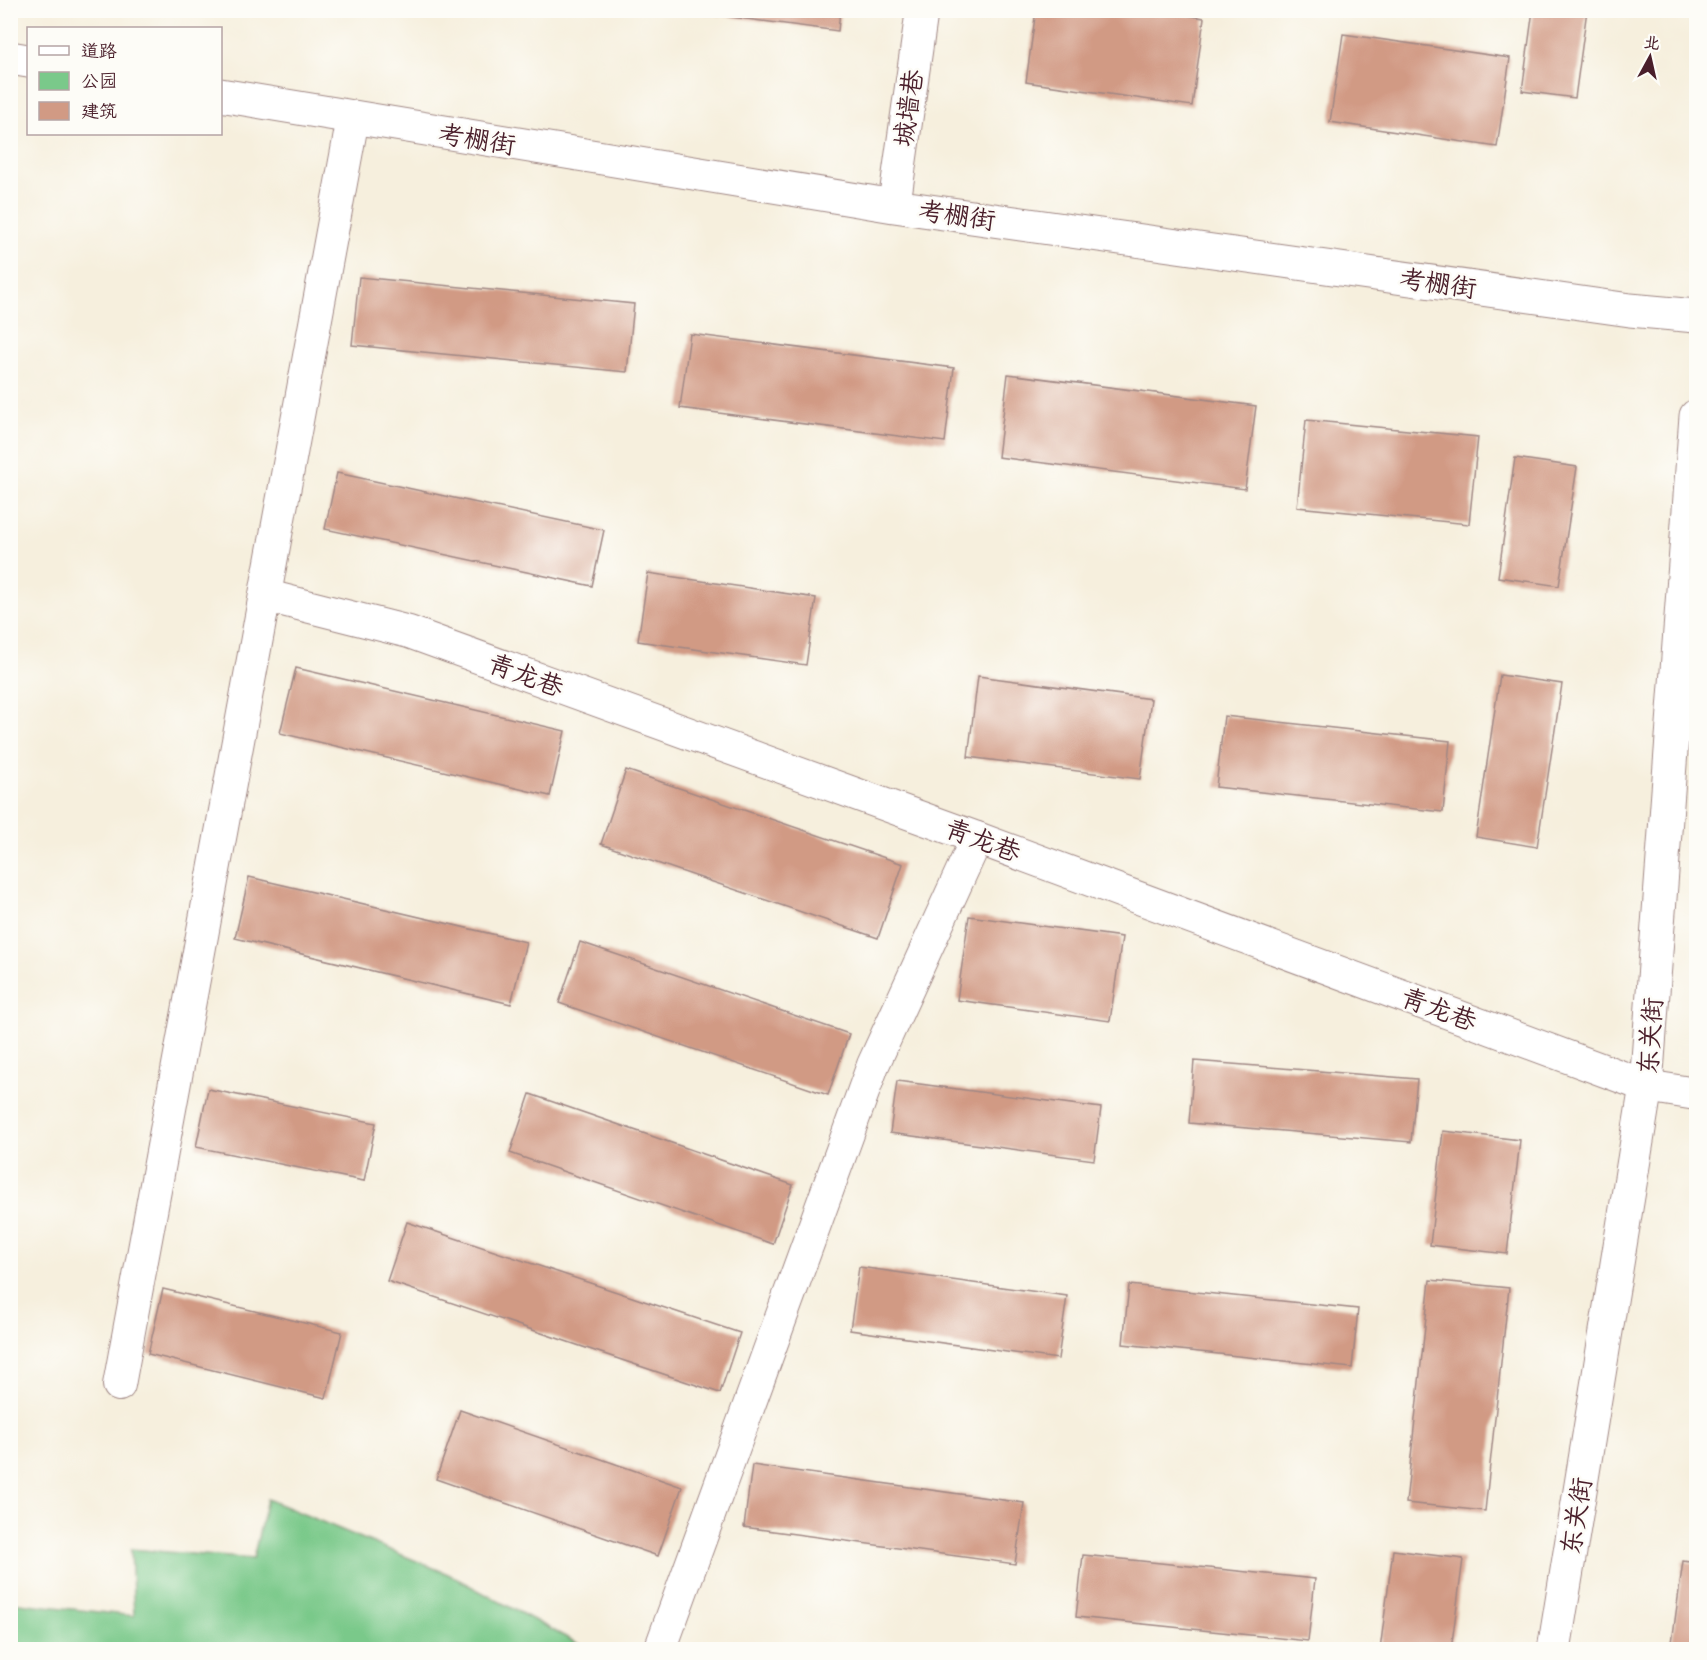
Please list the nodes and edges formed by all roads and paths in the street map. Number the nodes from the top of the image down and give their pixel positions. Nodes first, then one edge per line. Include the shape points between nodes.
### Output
1 (922, 10) edge
2 (10, 58) edge
3 (27, 61) edge
4 (222, 95) edge
5 (354, 118) junction
6 (894, 206) junction
7 (1696, 316) edge
8 (1696, 416) edge
9 (267, 596) junction
10 (977, 838) junction
11 (1646, 1086) junction
12 (1696, 1094) edge
13 (119, 1385) dead end
14 (660, 1650) edge
15 (1554, 1650) edge

1 - 6 street, 城墙巷
2 - 3 street
4 - 5 street, 考棚街
5 - 6 street, 考棚街
5 - 9 street
6 - 7 street, 考棚街 via 1630,310
8 - 11 street, 东关街
9 - 10 street, 青龙巷 via 410,633
9 - 13 street
10 - 11 street, 青龙巷
10 - 14 street via 873,1065
11 - 12 street, 青龙巷
11 - 15 street, 东关街

